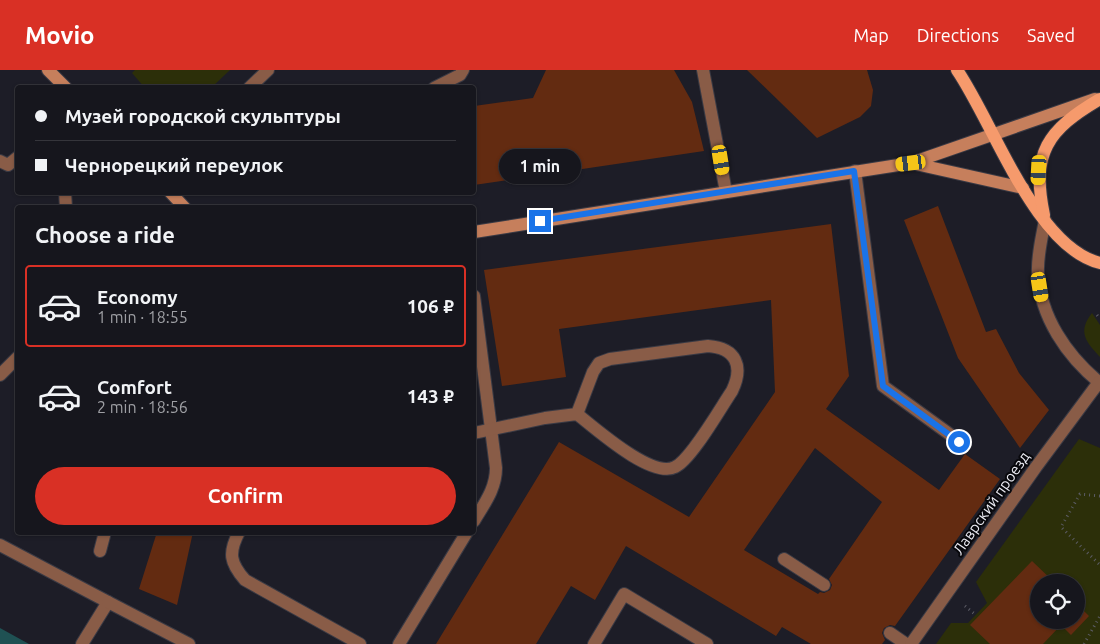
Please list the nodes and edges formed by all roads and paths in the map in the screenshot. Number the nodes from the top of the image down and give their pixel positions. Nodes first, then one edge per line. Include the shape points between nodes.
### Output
1 (48, 70) edge
2 (268, 70) edge
3 (463, 70) edge
4 (703, 70) edge
5 (957, 70) edge
6 (63, 85) edge
7 (252, 85) edge
8 (440, 85) edge
9 (1100, 99) edge
10 (992, 134) junction
11 (15, 159) edge
12 (0, 161) edge
13 (911, 163) junction
14 (854, 171) junction
15 (1023, 188) junction
16 (726, 192) junction
17 (173, 195) edge
18 (182, 205) edge
19 (1044, 220) junction
20 (476, 232) edge
21 (1098, 265) edge
22 (476, 312) edge
23 (1097, 314) dead end
24 (1100, 319) edge
25 (15, 361) edge
26 (0, 375) edge
27 (1099, 383) edge
28 (577, 414) junction
29 (491, 430) junction
30 (476, 433) edge
31 (959, 442) dead end
32 (1100, 496) edge
33 (476, 517) edge
34 (104, 535) edge
35 (238, 535) edge
36 (465, 535) edge
37 (0, 545) edge
38 (100, 551) dead end
39 (784, 559) dead end
40 (1100, 565) edge
41 (824, 585) dead end
42 (108, 602) junction
43 (1100, 616) edge
44 (890, 632) dead end
45 (84, 642) edge
46 (190, 644) edge
47 (360, 644) edge
48 (399, 644) edge
49 (594, 644) edge
50 (707, 644) edge
51 (906, 644) edge
52 (911, 644) edge
53 (1084, 644) edge

1 - 6 street
2 - 7 street
3 - 8 street via 460,75
4 - 16 street
5 - 10 main road
9 - 10 street
9 - 19 main road via 1060,126 1043,155 1038,187
10 - 13 street
10 - 15 main road
11 - 12 street via 8,165
13 - 14 street
13 - 15 street
14 - 16 street
14 - 31 street via 883,386
15 - 19 main road
16 - 20 street
17 - 18 street
19 - 21 main road via 1066,245
19 - 27 street via 1038,272 1042,302 1055,332 1073,358
22 - 29 street
23 - 24 path
25 - 26 street
27 - 52 street, Лаврский проезд
28 - 28 street via 593,372 599,363 610,358 708,346 731,352 736,363 738,379 732,391 685,459 674,468 659,469 644,463
28 - 29 street
29 - 30 street
29 - 33 street via 496,481
32 - 40 path via 1080,494 1061,527
34 - 38 street
35 - 47 street via 231,554 234,568 245,580
36 - 48 street
37 - 42 street
39 - 41 street
42 - 45 street
42 - 46 street
43 - 53 path
44 - 51 street
49 - 50 street via 624,594

